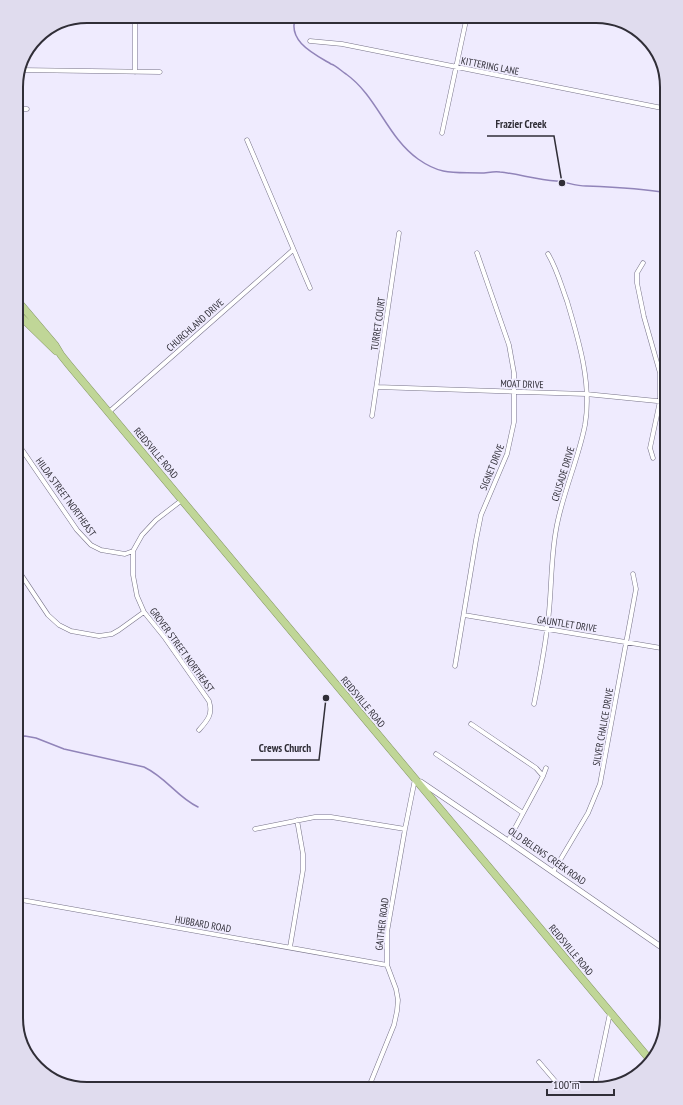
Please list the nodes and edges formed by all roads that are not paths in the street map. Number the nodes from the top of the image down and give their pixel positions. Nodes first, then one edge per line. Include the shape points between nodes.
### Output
1 (135, 23) edge
2 (466, 23) edge
3 (310, 41) dead end
4 (457, 67) junction
5 (25, 70) edge
6 (135, 72) junction
7 (160, 72) dead end
8 (660, 107) edge
9 (23, 109) edge
10 (27, 109) dead end
11 (442, 133) dead end
12 (247, 140) dead end
13 (399, 233) dead end
14 (293, 250) junction
15 (477, 253) dead end
16 (548, 254) dead end
17 (643, 263) dead end
18 (310, 288) dead end
19 (23, 307) edge
20 (23, 319) edge
21 (61, 355) junction
22 (377, 387) junction
23 (514, 392) junction
24 (586, 394) junction
25 (660, 401) junction
26 (109, 412) junction
27 (372, 416) dead end
28 (23, 451) edge
29 (653, 458) dead end
30 (182, 500) junction
31 (133, 551) junction
32 (633, 574) dead end
33 (23, 578) edge
34 (144, 612) junction
35 (464, 615) junction
36 (547, 629) junction
37 (627, 642) junction
38 (660, 649) edge
39 (455, 666) dead end
40 (534, 704) dead end
41 (471, 724) dead end
42 (199, 730) dead end
43 (436, 754) dead end
44 (546, 768) dead end
45 (543, 776) junction
46 (415, 779) junction
47 (524, 813) junction
48 (297, 820) junction
49 (255, 829) dead end
50 (405, 829) junction
51 (508, 841) junction
52 (553, 872) junction
53 (23, 900) edge
54 (660, 946) edge
55 (290, 947) junction
56 (387, 965) junction
57 (610, 1012) junction
58 (647, 1056) edge
59 (539, 1062) dead end
60 (371, 1082) edge
61 (556, 1082) edge
62 (595, 1082) edge

1 - 6 street
2 - 4 street
3 - 4 street, KITTERING LANE via 342,44
4 - 8 street, KITTERING LANE
4 - 11 street
5 - 6 street
6 - 7 street
9 - 10 street
12 - 14 street
13 - 22 street, TURRET COURT
14 - 18 street
14 - 26 street, CHURCHLAND DRIVE
15 - 23 street, SIGNET DRIVE via 509,345 514,373
16 - 24 street, CRUSADE DRIVE via 555,266 574,324 584,363
17 - 25 street via 637,273 637,283 660,374
19 - 21 highway, REIDSVILLE ROAD
20 - 21 highway, REIDSVILLE ROAD
21 - 26 highway, REIDSVILLE ROAD
22 - 23 street, MOAT DRIVE
22 - 27 street, TURRET COURT
23 - 24 street, MOAT DRIVE
23 - 35 street, SIGNET DRIVE via 512,439 481,516
24 - 25 street, MOAT DRIVE
24 - 36 street, CRUSADE DRIVE via 585,424 556,531
25 - 29 street via 650,448
26 - 30 highway, REIDSVILLE ROAD
28 - 31 street, HILDA STREET NORTHEAST via 77,530 91,545 101,550 125,554
30 - 31 street via 142,534
30 - 46 highway, REIDSVILLE ROAD
31 - 34 street, GROVER STREET NORTHEAST via 134,582
32 - 37 street, SILVER CHALICE DRIVE via 636,589
33 - 34 street via 48,615 71,631 98,636 112,634
34 - 42 street, GROVER STREET NORTHEAST via 209,701 211,710 208,719
35 - 36 street, GAUNTLET DRIVE
35 - 39 street, SIGNET DRIVE
36 - 37 street, GAUNTLET DRIVE
36 - 40 street, CRUSADE DRIVE
37 - 38 street, GAUNTLET DRIVE
37 - 52 street, SILVER CHALICE DRIVE via 600,784 588,813
41 - 45 street via 536,768
43 - 47 street
44 - 45 street
45 - 47 street
46 - 50 street, GAITHER ROAD
46 - 51 street, OLD BELEWS CREEK ROAD
46 - 57 highway, REIDSVILLE ROAD
47 - 51 street
48 - 49 street
48 - 50 street via 332,817
48 - 55 street via 303,870
50 - 56 street, GAITHER ROAD via 387,932
51 - 52 street, OLD BELEWS CREEK ROAD
52 - 54 street, OLD BELEWS CREEK ROAD
53 - 55 street, HUBBARD ROAD
55 - 56 street, HUBBARD ROAD
56 - 60 street, GAITHER ROAD via 396,989 397,1011 394,1025
57 - 58 highway, REIDSVILLE ROAD
57 - 62 street
59 - 61 street

